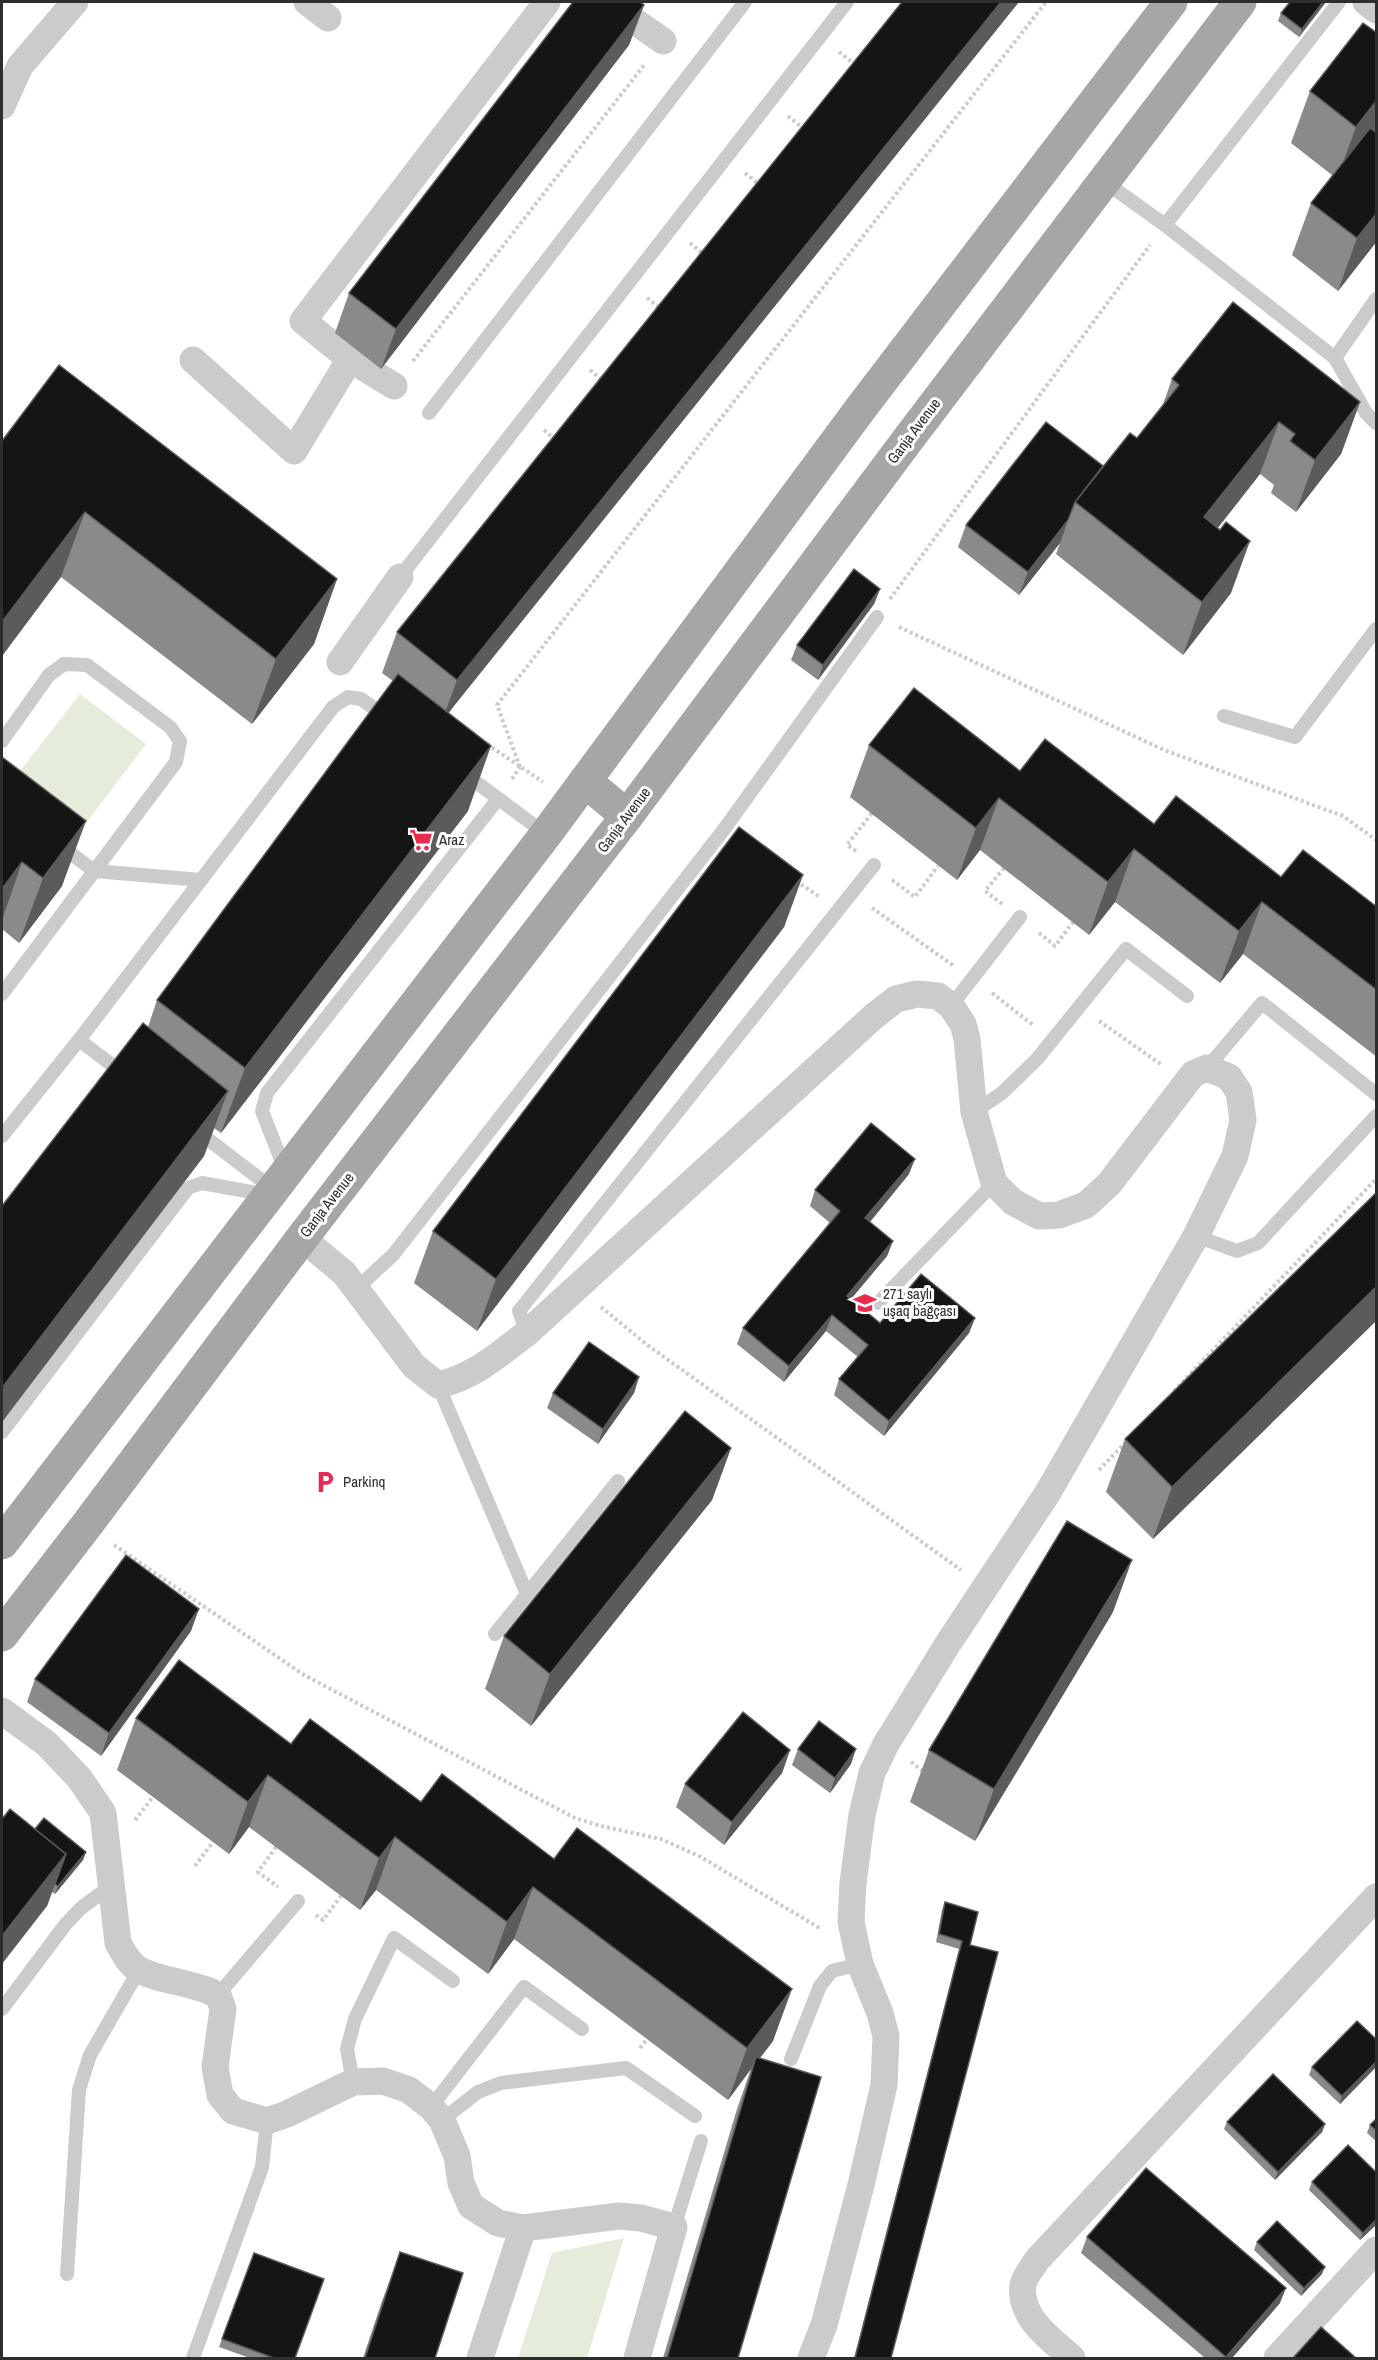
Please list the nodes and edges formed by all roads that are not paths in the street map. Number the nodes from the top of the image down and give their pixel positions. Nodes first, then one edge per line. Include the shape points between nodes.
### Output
1 (75, 2) edge
2 (307, 2) edge
3 (547, 2) edge
4 (607, 2) edge
5 (745, 2) edge
6 (847, 2) edge
7 (1171, 2) edge
8 (1240, 2) edge
9 (1339, 2) edge
10 (1366, 2) edge
11 (1377, 10) edge
12 (328, 18) dead end
13 (663, 41) road end
14 (2, 106) edge
15 (1105, 182) junction
16 (1165, 225) junction
17 (1377, 299) edge
18 (1335, 358) junction
19 (350, 359) junction
20 (193, 360) dead end
21 (394, 386) road end
22 (429, 413) dead end
23 (1377, 423) edge
24 (400, 577) joint
25 (877, 617) road end
26 (1377, 629) edge
27 (340, 662) dead end
28 (1224, 716) dead end
29 (398, 725) edge
30 (2, 741) edge
31 (453, 765) edge
32 (585, 782) junction
33 (498, 799) junction
34 (627, 816) junction
35 (546, 834) junction
36 (48, 836) edge
37 (873, 865) dead end
38 (94, 871) junction
39 (201, 880) junction
40 (1020, 917) dead end
41 (2, 994) edge
42 (1188, 996) dead end
43 (951, 1006) junction
44 (79, 1040) junction
45 (1197, 1075) junction
46 (135, 1083) edge
47 (1377, 1094) edge
48 (974, 1112) junction
49 (1377, 1116) edge
50 (181, 1118) edge
51 (2, 1136) edge
52 (994, 1183) junction
53 (275, 1186) junction
54 (1196, 1236) junction
55 (302, 1238) junction
56 (357, 1288) junction
57 (878, 1303) dead end
58 (527, 1333) junction
59 (438, 1385) junction
60 (2, 1432) edge
61 (618, 1481) dead end
62 (3, 1533) edge
63 (527, 1594) junction
64 (495, 1634) dead end
65 (2, 1635) edge
66 (2, 1711) edge
67 (111, 1886) junction
68 (1377, 1897) edge
69 (298, 1901) dead end
70 (858, 1958) junction
71 (139, 1970) junction
72 (453, 1981) dead end
73 (218, 1995) junction
74 (2, 2009) edge
75 (582, 2029) dead end
76 (791, 2059) dead end
77 (353, 2082) junction
78 (436, 2114) junction
79 (695, 2116) dead end
80 (267, 2121) junction
81 (701, 2141) dead end
82 (674, 2227) junction
83 (523, 2228) junction
84 (1377, 2250) edge
85 (67, 2274) dead end
86 (193, 2358) edge
87 (480, 2358) edge
88 (637, 2358) edge
89 (811, 2358) edge
90 (1072, 2358) edge
91 (1277, 2358) edge

1 - 14 street via 20,66
2 - 12 street
3 - 19 street via 303,321
4 - 13 street
5 - 22 lane
6 - 24 lane
7 - 32 main road via 861,408
8 - 15 main road, Ganja Avenue
9 - 16 lane
10 - 11 street
15 - 16 lane
15 - 34 main road, Ganja Avenue
16 - 18 lane
17 - 18 lane
18 - 23 lane via 1366,413
19 - 20 street via 294,451
19 - 21 street
24 - 27 street
25 - 56 lane via 718,838 393,1255
26 - 28 lane via 1295,738
29 - 39 lane via 361,699 348,697 333,707
30 - 38 lane via 49,675 64,664 87,665 170,727 180,741 176,762
31 - 33 lane
32 - 34 main road
32 - 35 main road
33 - 35 lane
33 - 53 lane via 267,1093 262,1111
34 - 55 main road, Ganja Avenue
35 - 53 main road
36 - 38 lane
37 - 58 lane via 519,1311
38 - 39 lane
38 - 41 lane
39 - 44 lane
40 - 43 lane
42 - 48 lane via 1126,949 1037,1059 1002,1093
43 - 48 street via 967,1039
43 - 58 street via 938,996 917,993 896,999
44 - 46 lane
44 - 51 lane
45 - 47 lane via 1262,1003
45 - 52 street via 1109,1185 1086,1205 1059,1215 1039,1215 1013,1202
45 - 54 street via 1229,1077 1239,1092 1243,1120 1235,1156
48 - 52 street
49 - 54 lane via 1258,1243 1237,1251
50 - 53 lane
52 - 57 lane
53 - 60 lane via 202,1183 188,1188
53 - 62 main road
54 - 70 street via 1047,1494 949,1642 872,1773 853,1883 851,1922
55 - 56 street via 330,1259
55 - 65 main road, Ganja Avenue
56 - 59 street via 414,1366
58 - 59 street via 480,1369
59 - 63 lane
61 - 63 lane
63 - 64 lane
66 - 67 street via 46,1744 80,1779 103,1814
67 - 71 street via 118,1943
67 - 74 lane via 65,1925
68 - 90 street via 1037,2260 1023,2284 1024,2300 1035,2325
69 - 73 lane
70 - 76 lane via 832,1971 820,1986
70 - 89 street via 886,2036 884,2085 839,2271
71 - 73 street
71 - 85 lane via 90,2055 79,2090
72 - 77 lane via 394,1938 355,2019 347,2049
73 - 80 street via 223,2009 215,2067 220,2095 233,2111
75 - 78 lane via 524,1987
77 - 78 street via 383,2081 410,2090
77 - 80 street
78 - 79 lane via 501,2083 626,2068
78 - 83 street via 457,2156 461,2183 471,2206 498,2223
80 - 86 lane via 262,2167
81 - 82 lane
82 - 83 street via 619,2216
82 - 88 street
83 - 87 street
84 - 91 street

